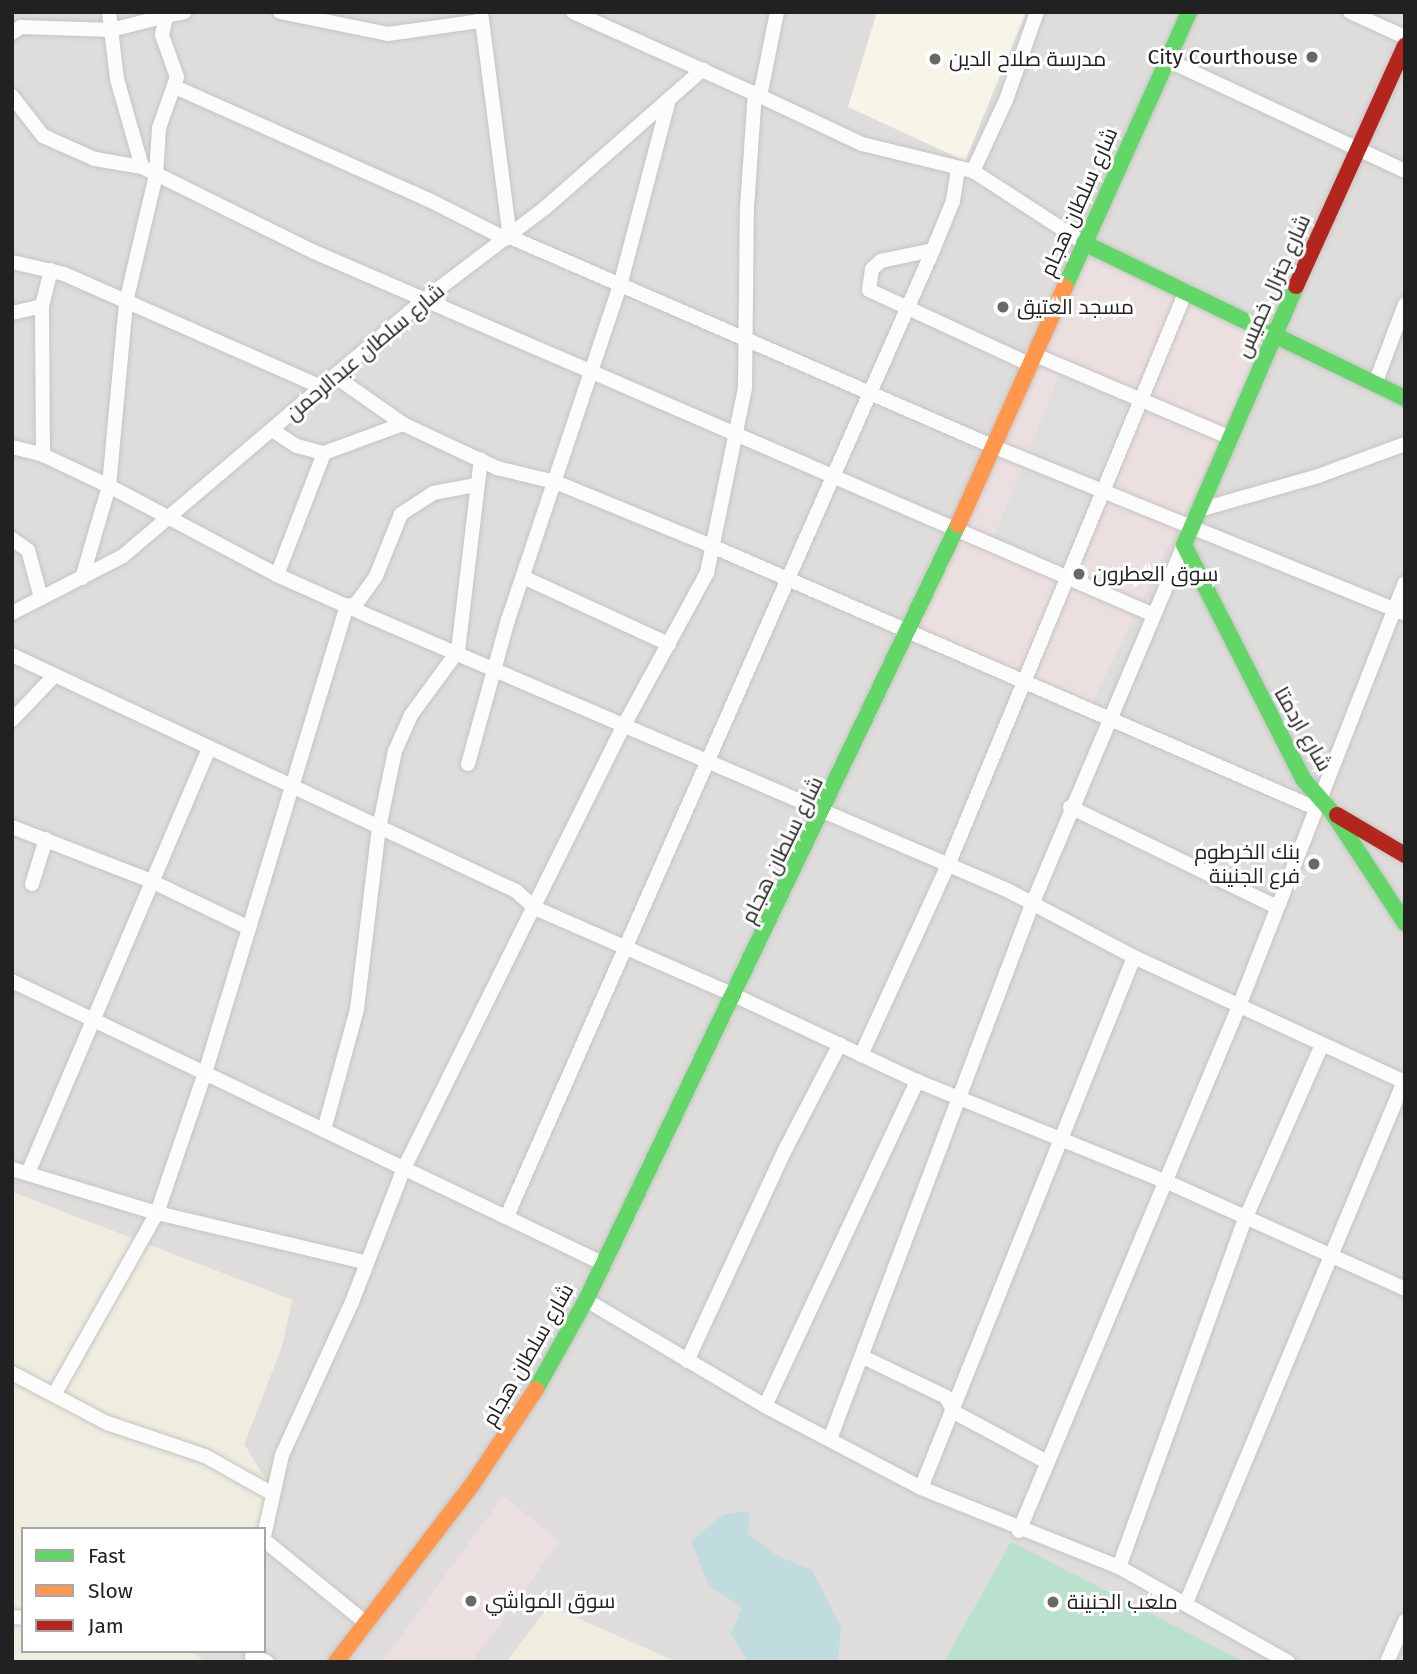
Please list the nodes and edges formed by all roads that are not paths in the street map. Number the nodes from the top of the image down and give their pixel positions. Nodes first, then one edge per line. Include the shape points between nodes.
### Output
1 (110, 12) edge
2 (185, 12) edge
3 (279, 12) edge
4 (573, 12) edge
5 (777, 12) edge
6 (1037, 12) edge
7 (1189, 12) edge
8 (1350, 12) edge
9 (166, 16) junction
10 (481, 17) edge
11 (111, 30) junction
12 (12, 33) edge
13 (1405, 37) edge
14 (1405, 46) edge
15 (1167, 60) junction
16 (703, 69) junction
17 (175, 87) junction
18 (757, 94) junction
19 (12, 96) edge
20 (669, 98) junction
21 (1359, 148) junction
22 (142, 167) junction
23 (965, 169) junction
24 (1405, 171) edge
25 (156, 175) junction
26 (508, 238) junction
27 (1084, 243) junction
28 (933, 250) junction
29 (12, 262) edge
30 (51, 270) junction
31 (621, 282) junction
32 (1186, 291) junction
33 (425, 299) junction
34 (126, 302) junction
35 (1405, 304) edge
36 (42, 306) junction
37 (905, 309) junction
38 (12, 313) edge
39 (1274, 333) junction
40 (743, 335) junction
41 (1031, 359) junction
42 (592, 371) junction
43 (336, 377) junction
44 (1375, 384) junction
45 (322, 387) junction
46 (869, 391) junction
47 (1405, 398) edge
48 (1140, 400) junction
49 (402, 424) junction
50 (272, 430) junction
51 (737, 437) junction
52 (1229, 437) junction
53 (1405, 444) edge
54 (992, 446) junction
55 (12, 447) edge
56 (324, 453) junction
57 (43, 455) junction
58 (481, 459) junction
59 (832, 475) junction
60 (555, 482) junction
61 (477, 485) junction
62 (109, 486) junction
63 (1103, 492) junction
64 (1199, 510) junction
65 (167, 515) junction
66 (956, 528) junction
67 (1191, 529) junction
68 (12, 539) edge
69 (1185, 545) junction
70 (714, 547) junction
71 (277, 575) junction
72 (523, 577) junction
73 (82, 578) junction
74 (1066, 579) junction
75 (786, 580) junction
76 (1405, 583) edge
77 (41, 598) junction
78 (347, 606) junction
79 (1399, 612) edge
80 (12, 613) edge
81 (1153, 615) junction
82 (909, 634) junction
83 (669, 644) junction
84 (458, 651) junction
85 (12, 655) edge
86 (495, 668) junction
87 (54, 676) junction
88 (1022, 683) junction
89 (12, 720) edge
90 (1108, 720) junction
91 (623, 727) junction
92 (209, 748) junction
93 (708, 762) junction
94 (468, 764) dead end
95 (294, 787) junction
96 (1317, 802) junction
97 (1070, 807) junction
98 (1332, 812) junction
99 (823, 813) junction
100 (12, 827) edge
101 (379, 828) junction
102 (46, 839) junction
103 (1405, 855) edge
104 (948, 863) junction
105 (151, 881) junction
106 (32, 884) dead end
107 (1033, 901) junction
108 (1277, 907) junction
109 (535, 908) junction
110 (1405, 923) edge
111 (249, 928) junction
112 (627, 949) junction
113 (1133, 957) junction
114 (12, 981) edge
115 (734, 995) junction
116 (1239, 1006) junction
117 (93, 1018) junction
118 (840, 1044) junction
119 (1322, 1045) junction
120 (861, 1055) junction
121 (205, 1073) junction
122 (917, 1081) junction
123 (1404, 1081) edge
124 (957, 1097) junction
125 (324, 1130) junction
126 (1063, 1139) junction
127 (404, 1168) junction
128 (12, 1169) edge
129 (27, 1173) junction
130 (1165, 1181) junction
131 (157, 1213) junction
132 (507, 1216) junction
133 (1246, 1217) junction
134 (1331, 1254) junction
135 (365, 1262) junction
136 (604, 1264) junction
137 (1405, 1289) edge
138 (586, 1300) junction
139 (863, 1357) junction
140 (687, 1361) junction
141 (12, 1373) edge
142 (54, 1395) junction
143 (765, 1406) junction
144 (954, 1412) junction
145 (830, 1439) junction
146 (1047, 1462) junction
147 (921, 1488) junction
148 (273, 1494) junction
149 (266, 1528) edge
150 (1019, 1531) junction
151 (266, 1540) edge
152 (1118, 1567) junction
153 (1186, 1603) junction
154 (1405, 1621) edge
155 (366, 1623) junction
156 (252, 1656) dead end
157 (267, 1662) edge
158 (335, 1662) edge
159 (1288, 1662) edge
160 (1387, 1662) edge

1 - 11 street
2 - 9 street
3 - 10 street via 388,34
4 - 16 street
5 - 18 street
6 - 23 street via 1006,100
7 - 15 main road, شارع سلطان هجام
8 - 13 street
9 - 11 street
9 - 17 street via 162,35 177,77
10 - 26 street
11 - 12 street via 20,27
11 - 22 street via 117,79
14 - 21 main road, شارع جنرال خميس
15 - 21 street
15 - 27 main road, شارع سلطان هجام
16 - 18 street
16 - 20 street, شارع سلطان عبدالرحمن
17 - 25 street via 159,128
17 - 26 street
18 - 23 street via 862,144
18 - 40 street
19 - 22 street via 43,136 95,159
20 - 26 street, شارع سلطان عبدالرحمن
20 - 31 street
21 - 24 street
21 - 39 main road, شارع جنرال خميس
22 - 25 street
23 - 27 street
23 - 28 street
25 - 33 street via 312,251
25 - 34 street
26 - 31 street
26 - 33 street, شارع سلطان عبدالرحمن
27 - 32 main road
27 - 41 main road, شارع سلطان هجام
28 - 37 street
28 - 37 street via 881,261 872,269 869,290
29 - 30 street
30 - 34 street
30 - 36 street
31 - 40 street
31 - 42 street
32 - 39 main road
32 - 48 street
33 - 42 street
33 - 43 street, شارع سلطان عبدالرحمن
34 - 45 street
34 - 62 street
35 - 44 street
36 - 38 street
36 - 57 street
37 - 41 street
37 - 46 street
39 - 44 main road
39 - 52 main road, شارع جنرال خميس
40 - 46 street
40 - 51 street via 745,388
41 - 48 street
41 - 54 main road, شارع سلطان هجام
42 - 51 street
42 - 60 street
43 - 45 street, شارع سلطان عبدالرحمن
43 - 49 street
44 - 47 main road
45 - 50 street, شارع سلطان عبدالرحمن
46 - 54 street
46 - 59 street
48 - 52 street
48 - 63 street
49 - 56 street
49 - 58 street
50 - 56 street via 297,446
50 - 65 street, شارع سلطان عبدالرحمن
51 - 59 street
51 - 70 street
52 - 64 main road, شارع جنرال خميس
53 - 64 street
54 - 63 street
54 - 66 main road, شارع سلطان هجام
55 - 57 street
56 - 71 street
57 - 62 street
58 - 60 street via 497,468
58 - 61 street
59 - 66 street
59 - 75 street
60 - 70 street
60 - 72 street
61 - 78 street via 432,493 401,514 376,576 356,604
61 - 84 street
62 - 65 street
62 - 73 street
63 - 67 street
63 - 74 street
64 - 67 main road, شارع جنرال خميس
65 - 71 street
65 - 73 street, شارع سلطان عبدالرحمن via 123,556
66 - 74 street
66 - 82 main road, شارع سلطان هجام
67 - 69 main road, شارع جنرال خميس
67 - 79 street
68 - 77 street via 28,550
69 - 81 street
69 - 96 main road, شارع اردمتا
70 - 75 street
70 - 83 street via 697,596
71 - 78 street
72 - 83 street
72 - 86 street
73 - 77 street, شارع سلطان عبدالرحمن
74 - 81 street
74 - 88 street
75 - 82 street
75 - 93 street
76 - 79 street
77 - 80 street, شارع سلطان عبدالرحمن
78 - 84 street
78 - 95 street
79 - 96 street
81 - 90 street
82 - 88 street
82 - 99 main road, شارع سلطان هجام
83 - 91 street
84 - 86 street
84 - 101 street via 403,728
85 - 87 street
86 - 91 street
86 - 94 street
87 - 89 street
87 - 92 street
88 - 90 street
88 - 104 street
90 - 96 street
90 - 97 street
91 - 93 street
91 - 109 street
92 - 95 street
92 - 105 street
93 - 99 street
93 - 112 street
95 - 101 street
95 - 111 street
96 - 98 main road, شارع اردمتا
96 - 108 street
97 - 107 street
97 - 108 street
98 - 103 main road
98 - 110 main road, شارع اردمتا
99 - 104 street
99 - 115 main road, شارع سلطان هجام
100 - 102 street
101 - 109 street via 516,891
101 - 125 street via 357,1009
102 - 105 street
102 - 106 street
104 - 107 street
104 - 120 street
105 - 111 street
105 - 117 street
107 - 113 street
107 - 124 street
108 - 116 street
109 - 112 street
109 - 127 street
111 - 121 street
112 - 115 street
112 - 132 street
113 - 116 street
113 - 126 street
114 - 117 street
115 - 118 street
115 - 136 main road, شارع سلطان هجام
116 - 119 street
116 - 130 street
117 - 121 street
117 - 129 street
118 - 120 street
118 - 140 street
119 - 123 street
119 - 133 street
120 - 122 street
121 - 125 street
121 - 131 street
122 - 124 street
122 - 143 street
123 - 134 street
124 - 126 street
124 - 139 street
125 - 127 street
126 - 130 street
126 - 144 street
127 - 132 street
127 - 135 street
128 - 129 street
129 - 131 street
130 - 133 street
130 - 146 street
131 - 135 street
131 - 142 street
132 - 136 street
133 - 134 street
133 - 152 street
134 - 137 street
134 - 153 street
135 - 148 street via 282,1455
136 - 138 main road, شارع سلطان هجام
138 - 140 street
138 - 155 main road, شارع سلطان هجام via 530,1399 472,1485
139 - 144 street via 946,1397
139 - 145 street
140 - 143 street
141 - 142 street
142 - 148 street via 107,1423 205,1456
143 - 145 street
144 - 146 street
144 - 147 street
145 - 147 street
146 - 150 street
147 - 150 street
148 - 149 street
150 - 152 street
151 - 155 street
152 - 153 street
153 - 159 street
154 - 160 street
155 - 158 main road, شارع سلطان هجام
156 - 157 street

